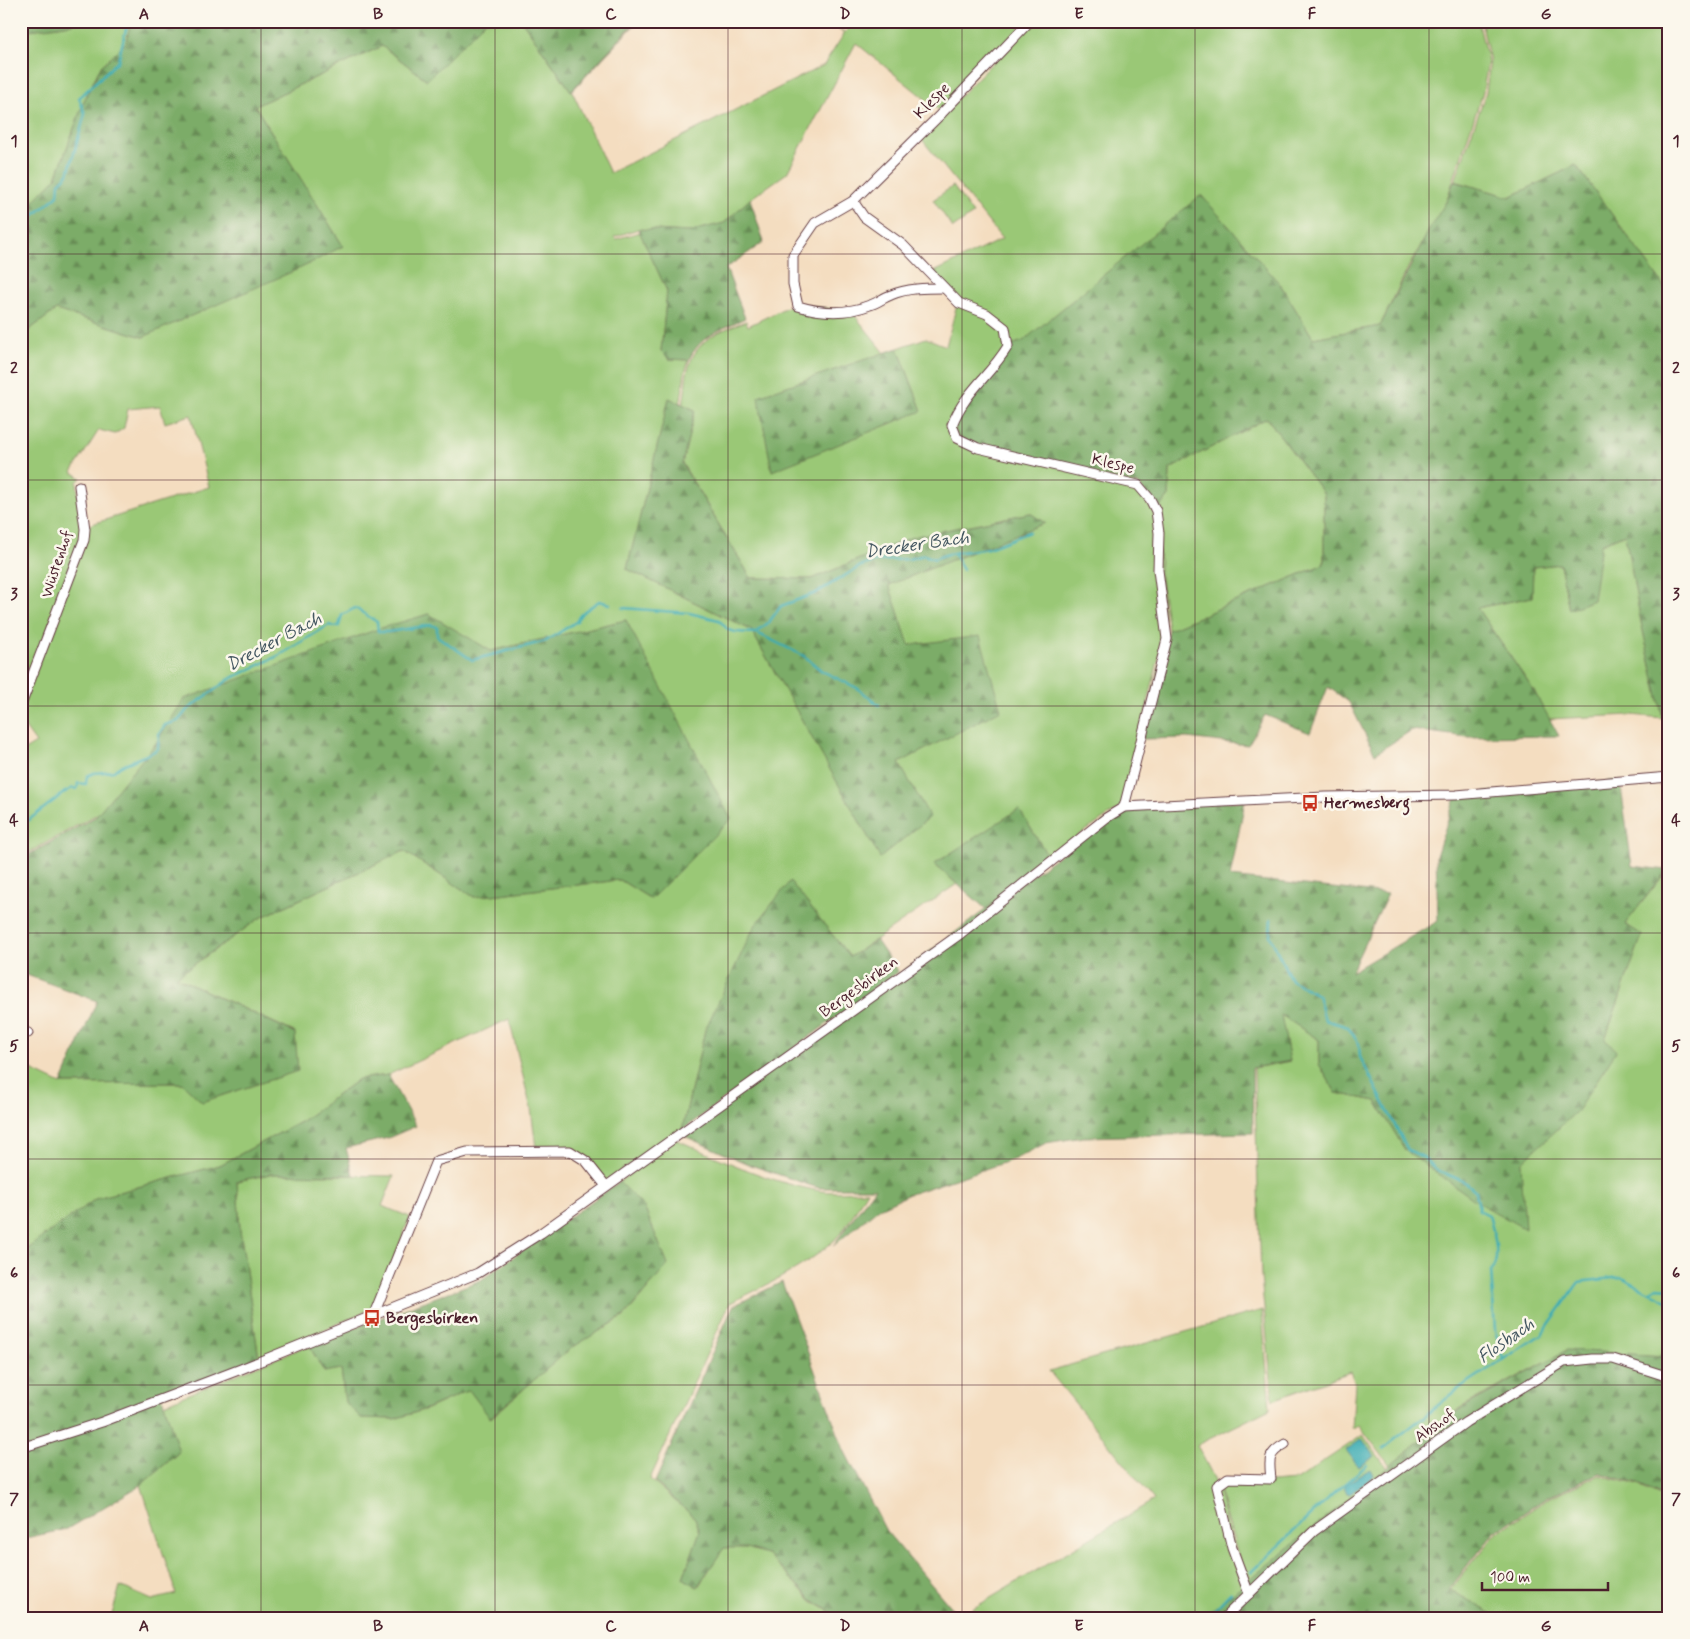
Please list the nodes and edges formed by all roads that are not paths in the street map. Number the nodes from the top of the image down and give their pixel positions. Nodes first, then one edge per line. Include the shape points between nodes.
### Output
1 (1030, 21) edge
2 (853, 201) junction
3 (944, 288) junction
4 (79, 486) dead end
5 (21, 704) edge
6 (1669, 777) edge
7 (1124, 807) junction
8 (606, 1186) junction
9 (374, 1314) junction
10 (1669, 1377) edge
11 (1285, 1444) dead end
12 (21, 1448) edge
13 (1249, 1594) junction
14 (1224, 1618) edge

1 - 2 street, Klespe
2 - 3 street, Klespe via 864,217 903,245
2 - 3 street, Klespe via 815,223 793,255 793,284 798,306 818,312 850,310 870,305 891,294
3 - 7 street, Klespe via 959,303 987,314 1004,328 1008,346 958,409 952,425 957,438 978,448 1138,486 1156,511 1158,570 1167,639
4 - 5 street, Wüstenhof via 84,540
6 - 7 street via 1456,795
7 - 8 street, Bergesbirken via 960,934
8 - 9 street, Bergesbirken via 478,1273
8 - 9 street via 586,1161 570,1151 467,1152 436,1161
9 - 12 street, Bergesbirken via 102,1422
10 - 13 street, Abshof via 1613,1359 1564,1362 1466,1422 1314,1531
11 - 13 street via 1274,1450 1269,1458 1271,1479 1228,1478 1217,1486 1232,1548
13 - 14 street, Abshof

